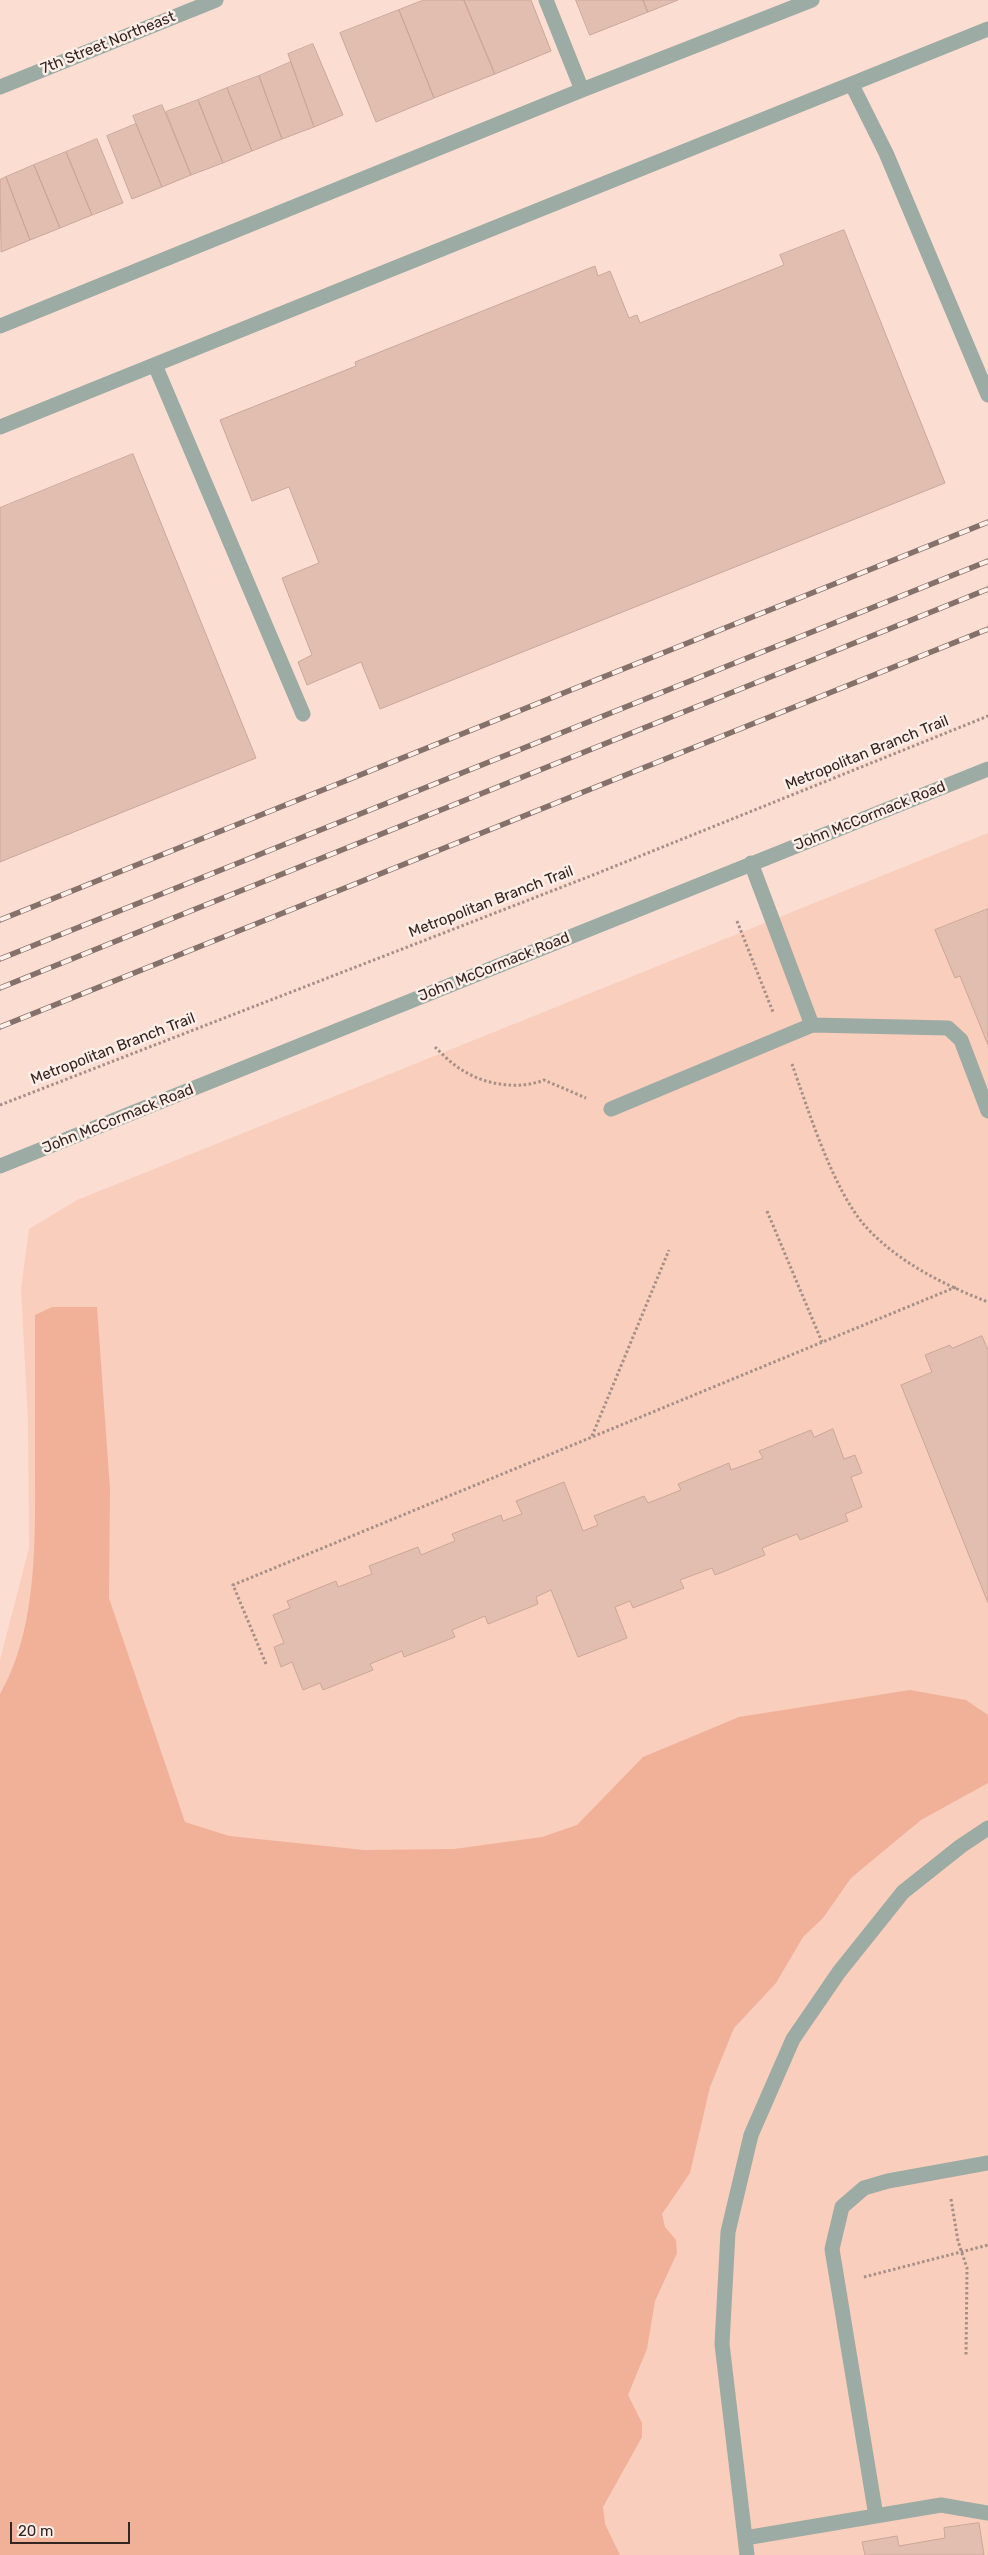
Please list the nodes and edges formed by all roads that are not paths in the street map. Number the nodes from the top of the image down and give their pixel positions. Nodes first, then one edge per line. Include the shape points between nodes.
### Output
1 (216, 0) edge
2 (546, 0) edge
3 (812, 0) edge
4 (988, 29) edge
5 (852, 85) junction
6 (0, 87) edge
7 (582, 90) junction
8 (0, 326) edge
9 (155, 365) junction
10 (988, 396) edge
11 (0, 428) edge
12 (303, 714) dead end
13 (988, 769) edge
14 (751, 863) junction
15 (812, 1025) junction
16 (611, 1109) road end
17 (988, 1111) edge
18 (0, 1166) edge
19 (988, 1828) edge
20 (988, 2162) edge
21 (988, 2513) edge
22 (876, 2516) junction
23 (745, 2538) junction
24 (747, 2555) edge

1 - 6 street, 7th Street Northeast
2 - 7 street
3 - 7 street
4 - 5 street
5 - 9 street
5 - 10 street via 886,153
7 - 8 street
9 - 11 street
9 - 12 street
13 - 14 street, John McCormack Road
14 - 15 street
14 - 18 street, John McCormack Road
15 - 16 street
15 - 17 street via 948,1028 961,1040
19 - 23 street via 903,1892 839,1972 792,2039 751,2135 728,2232 722,2344
20 - 22 street via 864,2188 842,2207 832,2249
21 - 22 street via 941,2505
22 - 23 street
23 - 24 street

